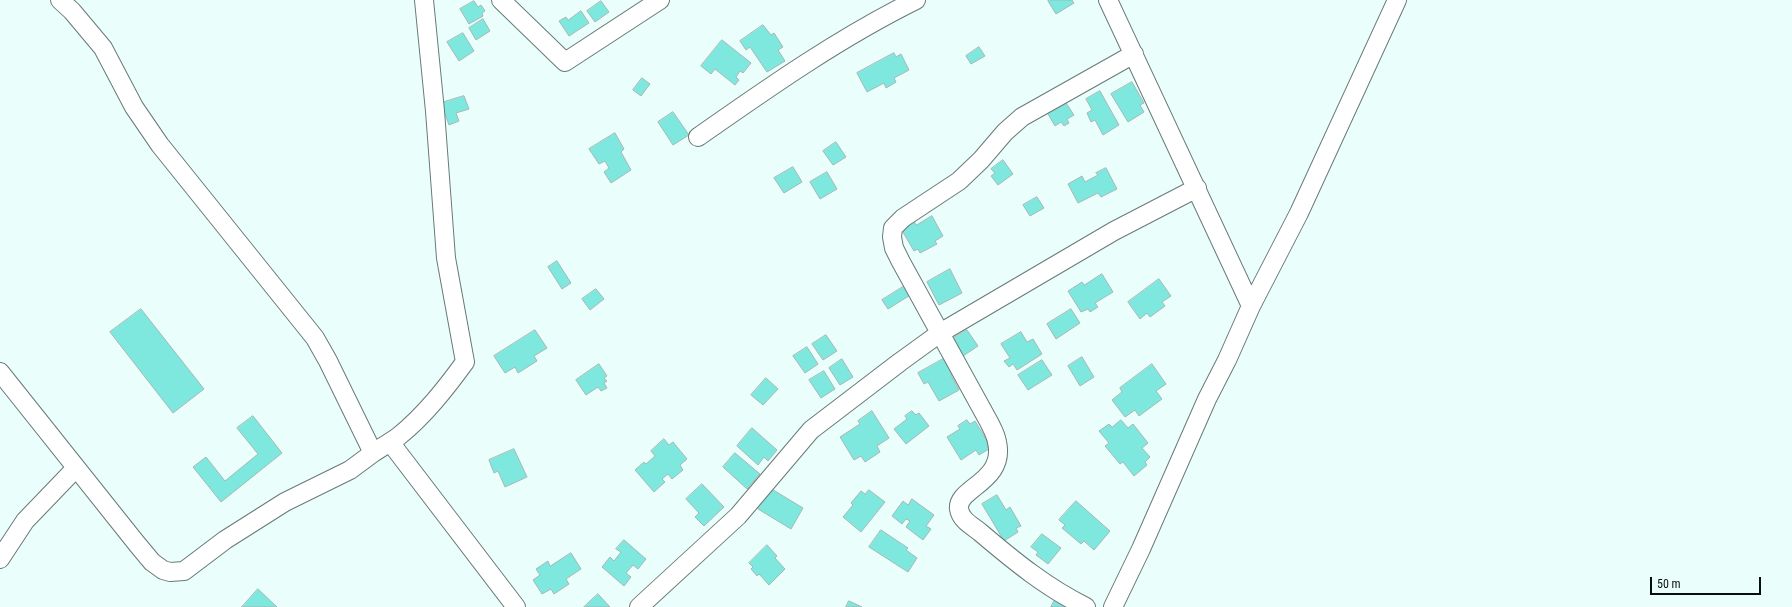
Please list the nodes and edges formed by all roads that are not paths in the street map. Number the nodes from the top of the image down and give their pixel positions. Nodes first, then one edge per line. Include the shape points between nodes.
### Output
1 (60, 0) edge
2 (424, 0) edge
3 (501, 0) edge
4 (660, 0) edge
5 (916, 0) edge
6 (1108, 0) edge
7 (1397, 0) edge
8 (1134, 54) junction
9 (698, 137) dead end
10 (1197, 188) junction
11 (1252, 306) junction
12 (940, 333) junction
13 (0, 372) edge
14 (390, 442) junction
15 (373, 453) junction
16 (75, 469) junction
17 (0, 559) edge
18 (516, 607) edge
19 (639, 607) edge
20 (1086, 607) edge
21 (1113, 607) edge

1 - 15 street via 103,48 134,107 160,145 315,338
2 - 14 street via 446,258 465,362 440,395
3 - 4 street via 565,62
5 - 9 street via 857,31
6 - 8 street
7 - 11 street via 1299,213
8 - 10 street
8 - 12 street via 1022,117 959,181 903,218 893,228 894,248
10 - 11 street
10 - 12 street via 1114,231
11 - 21 street
12 - 19 street via 811,430 738,516
12 - 20 street via 998,442 996,464 989,476 961,499 959,509 964,520 1036,578
13 - 16 street
14 - 15 street
14 - 18 street
15 - 16 street via 350,470 285,502 225,540 184,571 170,572 152,562
16 - 17 street via 25,521

